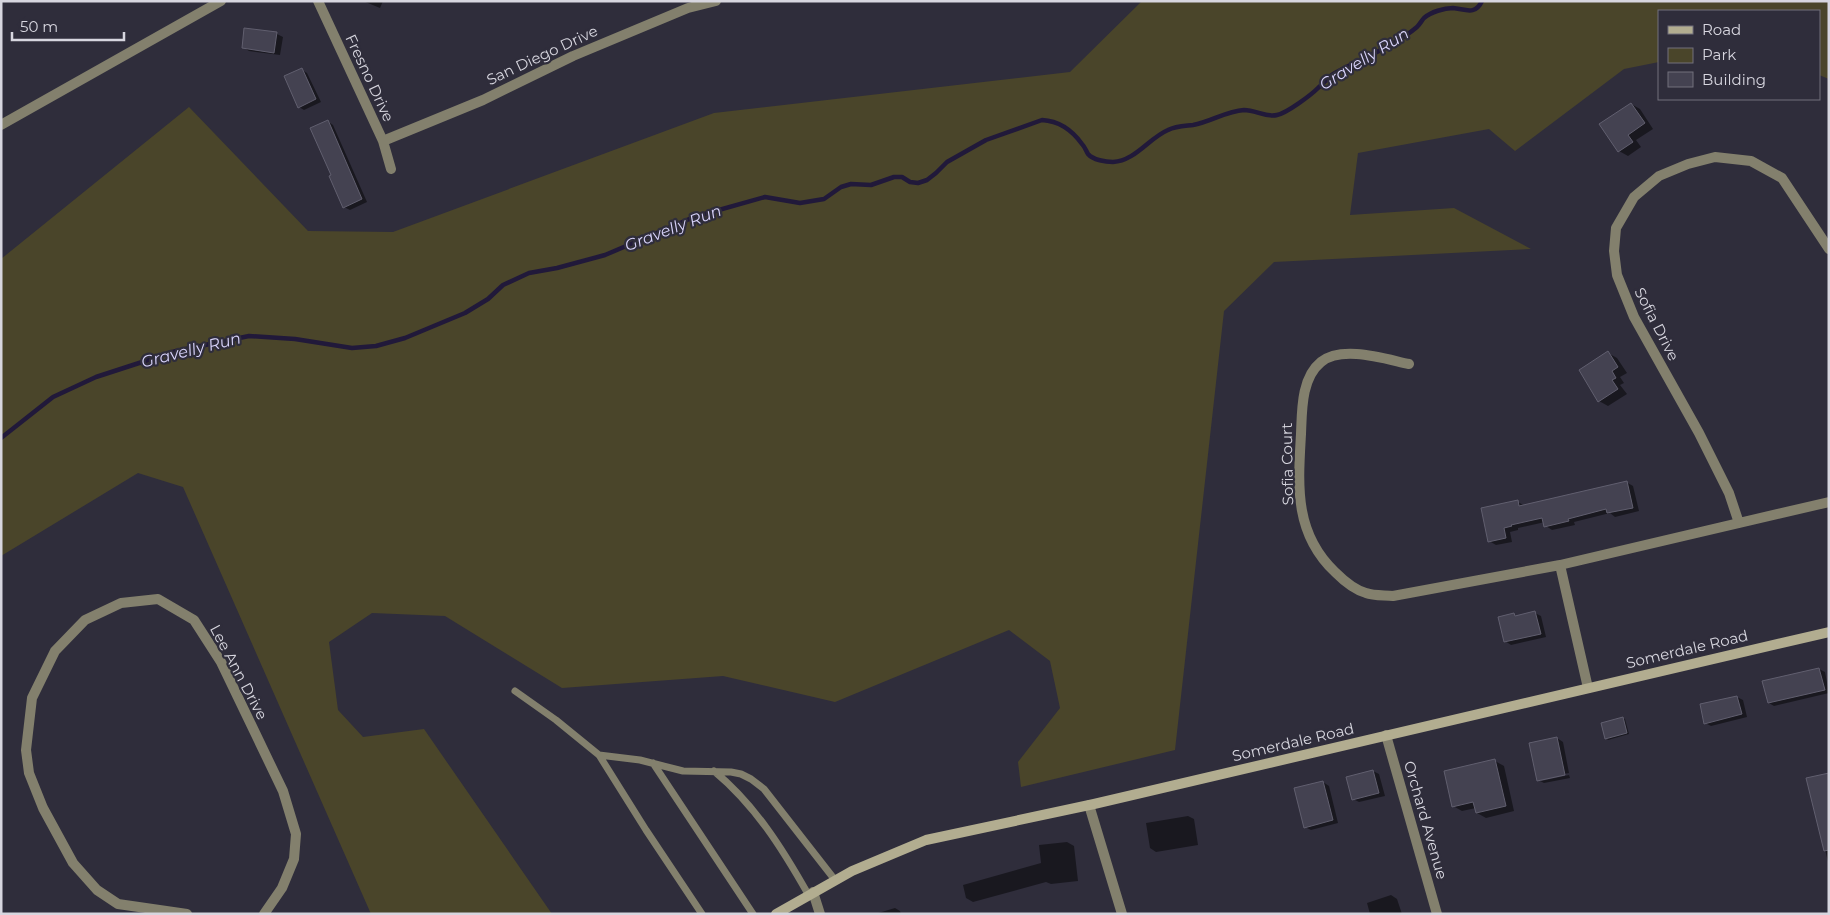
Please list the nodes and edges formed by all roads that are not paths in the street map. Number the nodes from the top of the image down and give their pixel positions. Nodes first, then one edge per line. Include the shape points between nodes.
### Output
1 (221, 1) edge
2 (318, 1) edge
3 (716, 1) edge
4 (1, 124) edge
5 (383, 141) junction
6 (391, 169) dead end
7 (1829, 250) edge
8 (1409, 364) dead end
9 (1829, 502) edge
10 (1739, 523) junction
11 (1560, 565) junction
12 (1829, 632) edge
13 (1588, 688) junction
14 (515, 691) dead end
15 (1386, 735) junction
16 (599, 755) junction
17 (653, 763) junction
18 (714, 771) junction
19 (1089, 804) junction
20 (835, 880) junction
21 (810, 893) junction
22 (699, 913) edge
23 (187, 914) edge
24 (264, 914) edge
25 (753, 914) edge
26 (776, 914) edge
27 (820, 914) edge
28 (1122, 914) edge
29 (1437, 914) edge

1 - 4 street
2 - 5 street, Fresno Drive
3 - 5 street, San Diego Drive via 688,8 573,56 483,100
5 - 6 street, Fresno Drive
7 - 10 street, Sofia Drive via 1782,178 1751,160 1715,157 1659,176 1634,197 1616,228 1614,251 1618,275 1634,317 1699,433 1729,493
8 - 11 street, Sofia Court via 1365,354 1343,354 1321,362 1309,376 1302,404 1300,503 1309,536 1322,560 1342,579 1366,593 1393,596
9 - 10 street
10 - 11 street
11 - 13 street
12 - 13 main road, Somerdale Road
13 - 15 main road, Somerdale Road
14 - 16 lane
15 - 19 main road, Somerdale Road
15 - 29 street, Orchard Avenue
16 - 17 lane
16 - 22 lane
17 - 18 lane via 684,771
17 - 25 lane
18 - 20 lane via 741,774 764,789
18 - 21 lane via 752,808
19 - 20 main road, Somerdale Road via 926,840
19 - 28 street
20 - 21 main road, Somerdale Road
21 - 26 main road, Somerdale Road
21 - 27 street
23 - 24 street, Lee Ann Drive via 118,904 98,890 73,863 43,808 29,773 26,750 32,698 55,651 85,620 121,603 158,599 194,620 221,662 283,791 296,834 294,859 282,888

